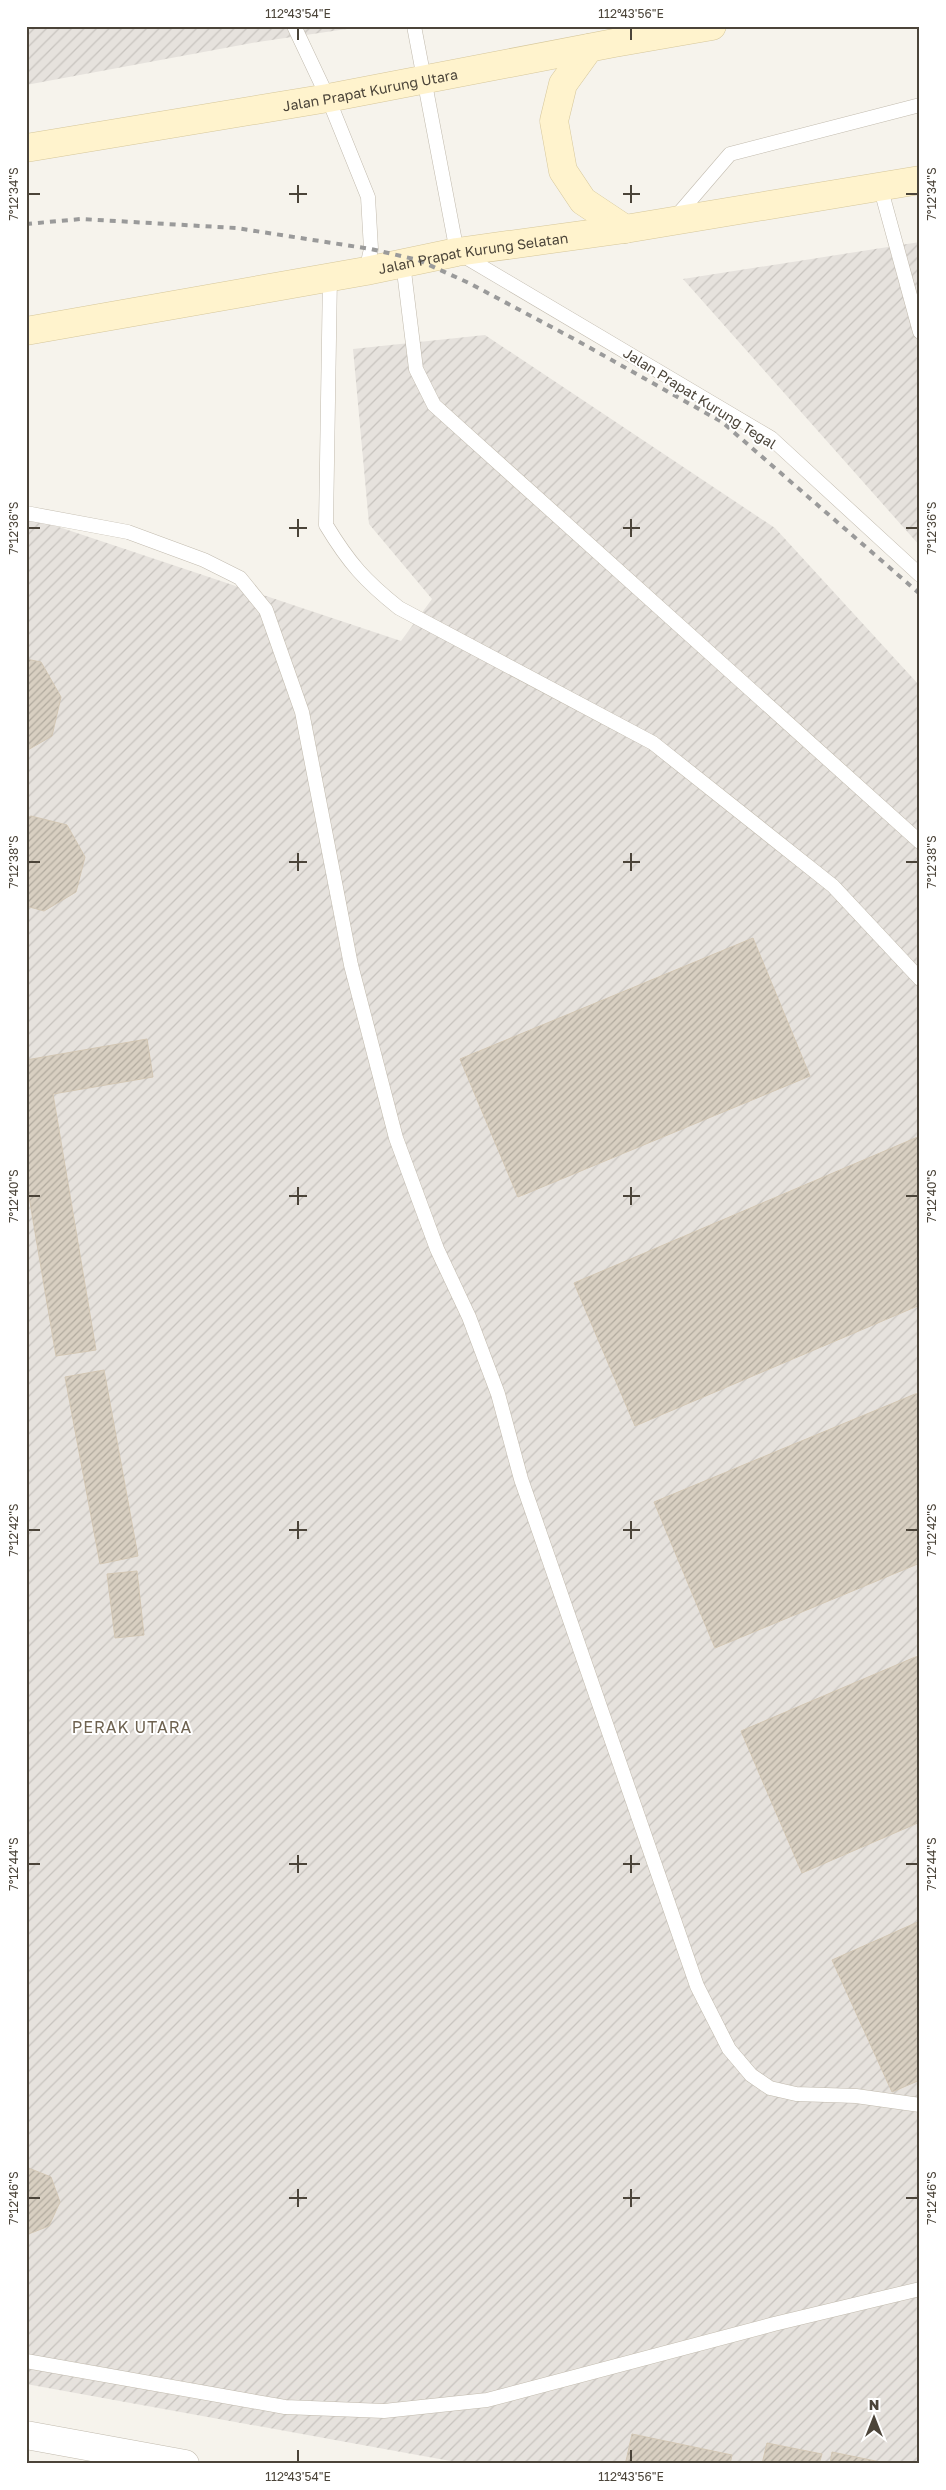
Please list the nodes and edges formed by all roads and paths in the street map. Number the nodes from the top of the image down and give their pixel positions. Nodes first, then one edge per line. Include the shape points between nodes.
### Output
1 (294, 26) edge
2 (414, 26) edge
3 (712, 26) edge
4 (605, 39) edge
5 (425, 79) junction
6 (328, 98) junction
7 (920, 105) edge
8 (26, 148) edge
9 (920, 180) edge
10 (880, 186) junction
11 (673, 221) junction
12 (625, 229) junction
13 (456, 252) junction
14 (403, 263) junction
15 (366, 270) junction
16 (330, 276) junction
17 (26, 331) edge
18 (920, 332) edge
19 (26, 513) edge
20 (920, 575) edge
21 (920, 842) edge
22 (920, 979) edge
23 (920, 2105) edge
24 (920, 2289) edge
25 (26, 2361) edge
26 (26, 2435) edge
27 (97, 2456) edge
28 (185, 2464) edge

1 - 6 lane
2 - 5 lane
3 - 4 street, Jalan Prapat Kurung Utara
4 - 5 street, Jalan Prapat Kurung Utara
4 - 12 street via 563,84 554,121 563,171 583,201
5 - 6 street, Jalan Prapat Kurung Utara
5 - 13 lane
6 - 8 street, Jalan Prapat Kurung Utara
6 - 15 lane via 368,197 371,249
7 - 11 lane via 730,154
9 - 10 street, Jalan Prapat Kurung Selatan
10 - 11 street, Jalan Prapat Kurung Selatan
10 - 18 lane
11 - 12 street, Jalan Prapat Kurung Selatan
12 - 13 street, Jalan Prapat Kurung Selatan
13 - 14 street, Jalan Prapat Kurung Selatan
13 - 20 lane, Jalan Prapat Kurung Tegal via 770,438
14 - 15 street, Jalan Prapat Kurung Selatan
14 - 21 lane via 416,368 434,405
15 - 16 street, Jalan Prapat Kurung Selatan
16 - 17 street, Jalan Prapat Kurung Selatan
16 - 22 lane via 326,525 342,552 368,583 400,608 653,743 833,886
19 - 23 lane via 128,532 204,560 240,578 266,610 302,712 351,965 396,1138 437,1249 469,1317 498,1394 521,1479 697,1986 729,2049 751,2075 770,2088 796,2094 856,2096
24 - 25 lane via 487,2400 384,2411 285,2406
26 - 27 street
27 - 28 street

